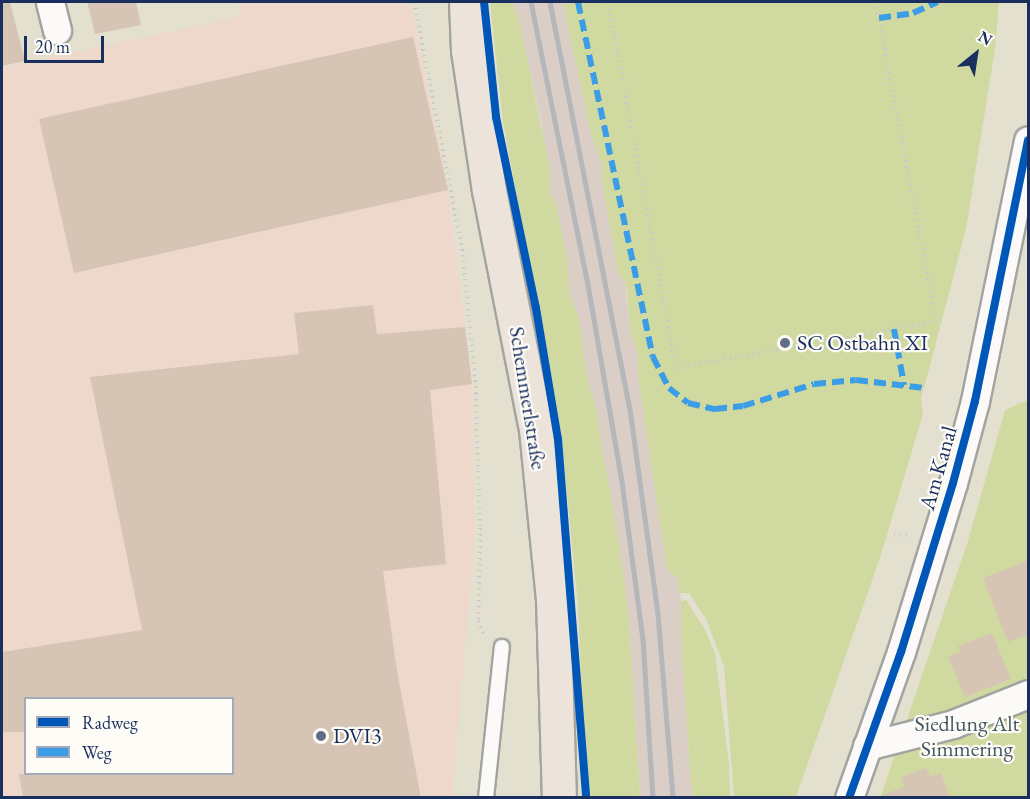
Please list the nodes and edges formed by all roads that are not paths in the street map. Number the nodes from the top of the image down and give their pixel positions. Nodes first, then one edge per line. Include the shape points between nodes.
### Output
1 (50, 2) edge
2 (466, 2) edge
3 (57, 30) dead end
4 (1029, 140) edge
5 (502, 647) road end
6 (1029, 694) edge
7 (867, 746) junction
8 (486, 798) edge
9 (559, 798) edge
10 (849, 798) edge

1 - 3 street
2 - 9 main road, Schemmerlstraße via 468,50 489,190 536,429 553,598
4 - 7 street, Am Kanal via 975,401 922,588
5 - 8 lane
6 - 7 street via 953,724
7 - 10 street, Am Kanal

